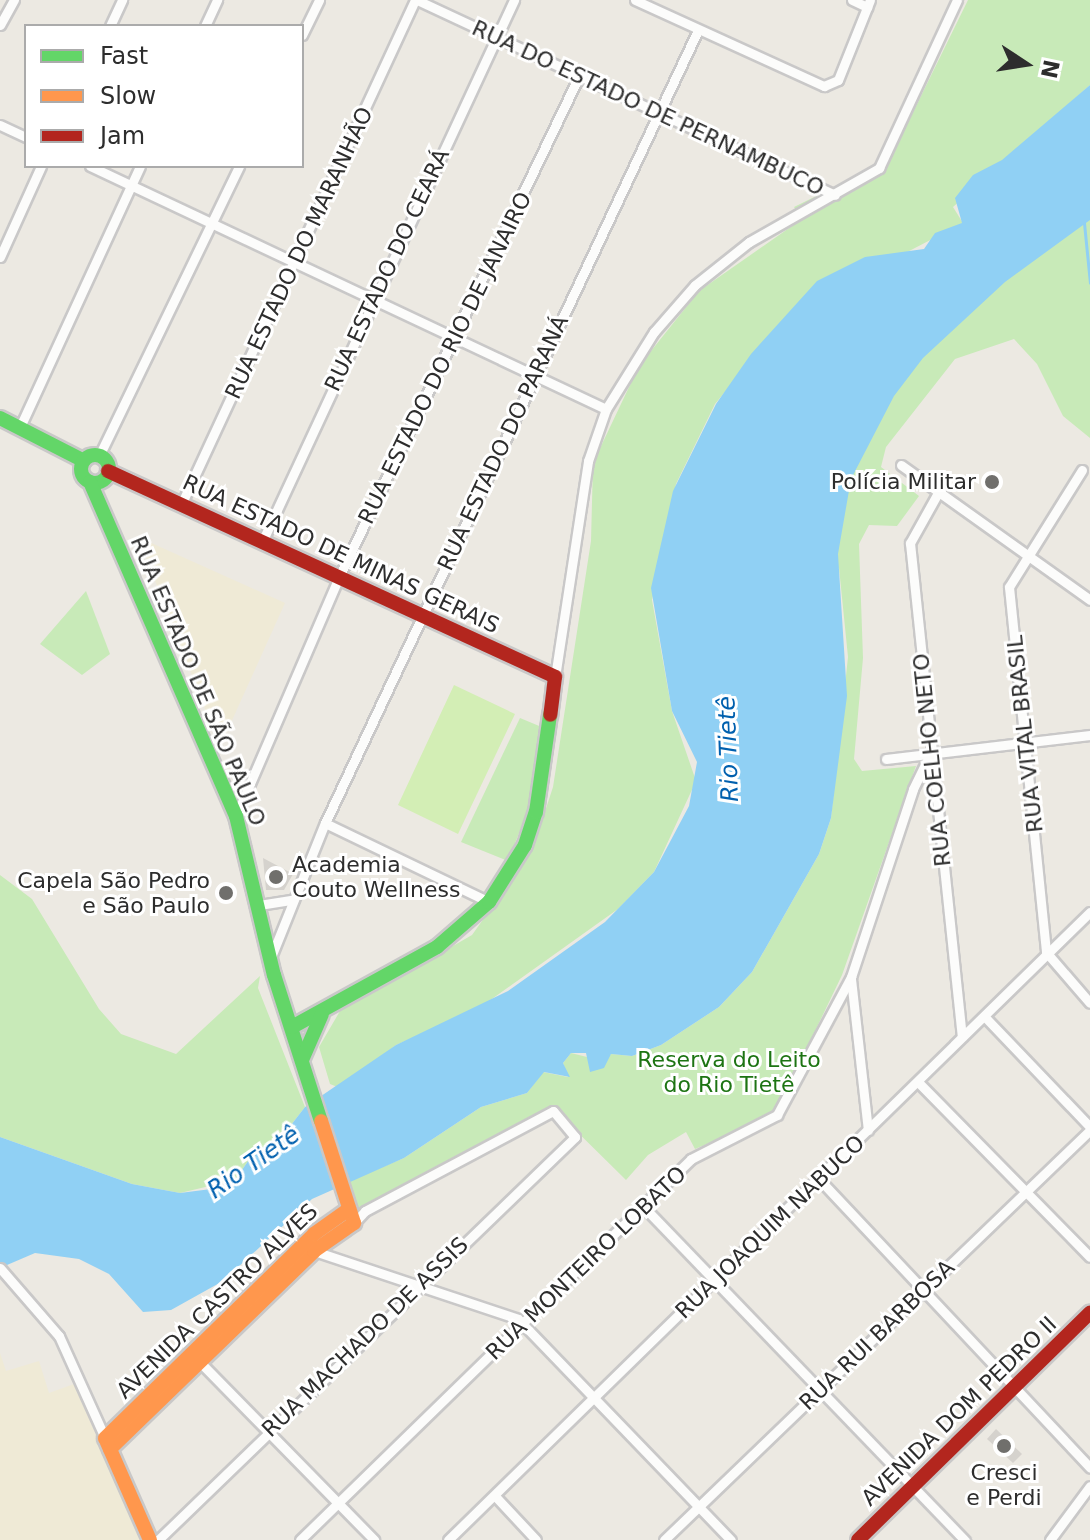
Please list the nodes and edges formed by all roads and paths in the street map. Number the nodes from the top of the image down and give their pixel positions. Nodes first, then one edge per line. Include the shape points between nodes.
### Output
1 (14, 0) edge
2 (122, 0) edge
3 (217, 0) edge
4 (319, 0) edge
5 (416, 0) edge
6 (514, 0) edge
7 (635, 0) edge
8 (852, 0) edge
9 (957, 0) edge
10 (869, 4) edge
11 (111, 24) edge
12 (206, 24) edge
13 (0, 25) edge
14 (698, 30) junction
15 (304, 31) edge
16 (496, 37) junction
17 (579, 76) junction
18 (657, 112) junction
19 (0, 125) edge
20 (24, 136) edge
21 (40, 168) edge
22 (94, 168) edge
23 (139, 168) edge
24 (238, 168) edge
25 (131, 185) junction
26 (835, 195) junction
27 (211, 223) junction
28 (0, 257) edge
29 (295, 261) junction
30 (374, 296) junction
31 (455, 337) junction
32 (535, 374) junction
33 (606, 409) junction
34 (0, 418) edge
35 (20, 427) junction
36 (99, 456) junction
37 (84, 461) junction
38 (901, 465) dead end
39 (1082, 470) dead end
40 (108, 471) junction
41 (90, 482) junction
42 (939, 491) junction
43 (181, 505) junction
44 (262, 542) junction
45 (1025, 553) junction
46 (339, 577) junction
47 (1090, 600) edge
48 (423, 614) junction
49 (555, 677) junction
50 (1090, 735) edge
51 (1024, 742) junction
52 (930, 754) junction
53 (886, 759) dead end
54 (236, 816) junction
55 (325, 823) junction
56 (291, 900) junction
57 (489, 902) junction
58 (259, 905) junction
59 (1090, 912) edge
60 (1046, 952) junction
61 (271, 957) junction
62 (851, 977) junction
63 (1090, 1003) edge
64 (329, 1006) junction
65 (984, 1016) junction
66 (293, 1031) junction
67 (310, 1032) junction
68 (962, 1036) junction
69 (302, 1061) junction
70 (918, 1082) junction
71 (1090, 1129) edge
72 (868, 1130) junction
73 (575, 1137) joint
74 (819, 1179) junction
75 (1026, 1192) junction
76 (644, 1207) junction
77 (349, 1209) junction
78 (314, 1251) junction
79 (1090, 1257) edge
80 (3, 1272) edge
81 (715, 1282) junction
82 (417, 1286) junction
83 (923, 1292) junction
84 (1090, 1313) edge
85 (524, 1324) junction
86 (195, 1357) junction
87 (1013, 1388) junction
88 (819, 1391) junction
89 (595, 1397) junction
90 (270, 1430) junction
91 (107, 1444) junction
92 (1090, 1468) edge
93 (913, 1485) junction
94 (1090, 1486) edge
95 (495, 1496) junction
96 (338, 1502) junction
97 (700, 1507) junction
98 (150, 1540) edge
99 (158, 1540) edge
100 (300, 1540) edge
101 (374, 1540) edge
102 (448, 1540) edge
103 (536, 1540) edge
104 (664, 1540) edge
105 (731, 1540) edge
106 (858, 1540) edge
107 (965, 1540) edge
108 (1050, 1540) edge

1 - 13 street
2 - 11 street
3 - 12 street
4 - 15 street
5 - 16 street, RUA DO ESTADO DE PERNAMBUCO
5 - 29 street, RUA ESTADO DO MARANHÃO
6 - 16 street, RUA ESTADO DO CEARÁ
7 - 14 street
8 - 10 street
9 - 26 street via 888,156 870,176
10 - 14 street via 832,85 815,84
14 - 18 street, RUA ESTADO DO PARANÁ
16 - 17 street, RUA DO ESTADO DE PERNAMBUCO
16 - 30 street, RUA ESTADO DO CEARÁ
17 - 18 street, RUA DO ESTADO DE PERNAMBUCO
17 - 31 street, RUA ESTADO DO RIO DE JANAIRO
18 - 26 street, RUA DO ESTADO DE PERNAMBUCO
18 - 32 street, RUA ESTADO DO PARANÁ
19 - 20 street
21 - 28 street
22 - 25 street
23 - 25 street
24 - 27 street
25 - 27 street
25 - 35 street
26 - 33 street via 749,242 695,285 654,332
27 - 29 street
27 - 36 street
29 - 30 street
29 - 43 street, RUA ESTADO DO MARANHÃO
30 - 31 street
30 - 44 street, RUA ESTADO DO CEARÁ
31 - 32 street
31 - 46 street, RUA ESTADO DO RIO DE JANAIRO
32 - 33 street
32 - 48 street, RUA ESTADO DO PARANÁ
33 - 49 street via 588,461
34 - 35 street
35 - 37 street
36 - 37 street
36 - 40 street
37 - 41 street, RUA ESTADO DE SÃO PAULO via 82,475
38 - 42 street
39 - 45 street, RUA VITAL BRASIL
40 - 41 street
40 - 43 street, RUA ESTADO DE MINAS GERAIS
41 - 54 street, RUA ESTADO DE SÃO PAULO
42 - 45 street
42 - 52 street, RUA COELHO NETO via 910,543
43 - 44 street, RUA ESTADO DE MINAS GERAIS
44 - 46 street, RUA ESTADO DE MINAS GERAIS
45 - 47 street
45 - 51 street, RUA VITAL BRASIL via 1009,587
46 - 48 street, RUA ESTADO DE MINAS GERAIS
46 - 54 street, RUA ESTADO DO RIO DE JANAIRO
48 - 49 street, RUA ESTADO DE MINAS GERAIS
48 - 55 street, RUA ESTADO DO PARANÁ
49 - 57 street via 536,812 525,845
50 - 51 street
51 - 52 street
51 - 60 street, RUA VITAL BRASIL
52 - 53 street
52 - 62 street, RUA MONTEIRO LOBATO
52 - 68 street, RUA COELHO NETO
54 - 58 street, RUA ESTADO DE SÃO PAULO
55 - 56 street, RUA ESTADO DO PARANÁ
55 - 57 street
56 - 58 street
56 - 61 street, RUA ESTADO DO PARANÁ
57 - 64 street via 437,947
58 - 61 street, RUA ESTADO DE SÃO PAULO
59 - 60 street, RUA JOAQUIM NABUCO
60 - 63 street
60 - 65 street, RUA JOAQUIM NABUCO
61 - 66 street, RUA ESTADO DE SÃO PAULO
62 - 72 street
62 - 76 street, RUA MONTEIRO LOBATO via 777,1115 699,1154
64 - 66 street
64 - 67 street
65 - 68 street, RUA JOAQUIM NABUCO
65 - 71 street
66 - 67 street
66 - 69 street, RUA ESTADO DE SÃO PAULO
67 - 69 street
68 - 70 street, RUA JOAQUIM NABUCO
69 - 77 street, RUA ESTADO DE SÃO PAULO
70 - 72 street, RUA JOAQUIM NABUCO
70 - 75 street
71 - 75 street, RUA RUI BARBOSA
72 - 74 street, RUA JOAQUIM NABUCO
73 - 77 street, AVENIDA CASTRO ALVES via 553,1111 365,1211
73 - 82 street, RUA MACHADO DE ASSIS
74 - 81 street, RUA JOAQUIM NABUCO
74 - 83 street
75 - 79 street
75 - 83 street, RUA RUI BARBOSA
76 - 81 street
76 - 85 street, RUA MONTEIRO LOBATO
77 - 78 street, AVENIDA CASTRO ALVES
77 - 86 street, AVENIDA CASTRO ALVES
78 - 82 street
78 - 86 street, AVENIDA CASTRO ALVES
80 - 91 street via 59,1336
81 - 88 street
81 - 89 street, RUA JOAQUIM NABUCO
82 - 85 street
82 - 90 street, RUA MACHADO DE ASSIS
83 - 87 street
83 - 88 street, RUA RUI BARBOSA
84 - 87 street, AVENIDA DOM PEDRO II
85 - 89 street
85 - 96 street, RUA MONTEIRO LOBATO
86 - 90 street
86 - 91 street, AVENIDA CASTRO ALVES
87 - 92 street
87 - 93 street, AVENIDA DOM PEDRO II
88 - 93 street
88 - 97 street, RUA RUI BARBOSA
89 - 95 street, RUA JOAQUIM NABUCO
89 - 97 street
90 - 96 street
90 - 99 street, RUA MACHADO DE ASSIS
91 - 98 street
93 - 106 street, AVENIDA DOM PEDRO II
93 - 107 street
94 - 108 street
95 - 102 street, RUA JOAQUIM NABUCO
95 - 103 street
96 - 100 street, RUA MONTEIRO LOBATO
96 - 101 street
97 - 104 street, RUA RUI BARBOSA
97 - 105 street

